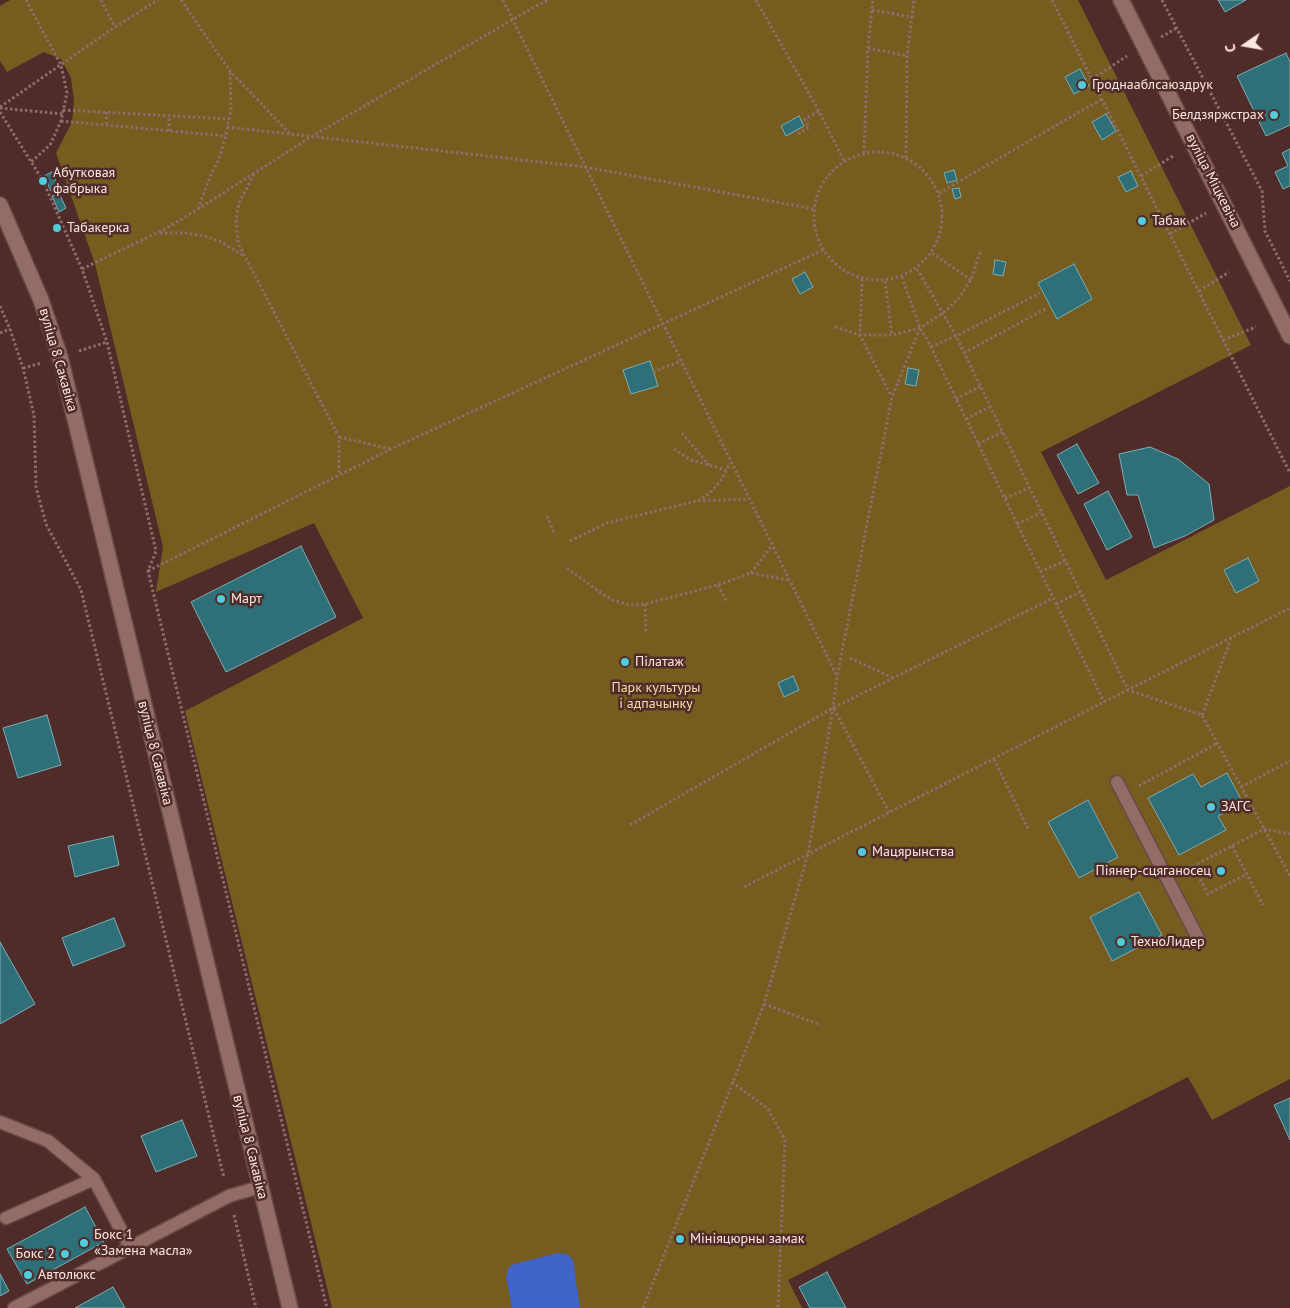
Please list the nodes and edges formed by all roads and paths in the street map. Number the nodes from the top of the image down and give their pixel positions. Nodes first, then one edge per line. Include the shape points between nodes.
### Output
1 (26, 0) edge
2 (101, 0) edge
3 (158, 0) edge
4 (181, 0) edge
5 (503, 0) edge
6 (549, 0) edge
7 (756, 0) edge
8 (873, 0) edge
9 (914, 0) edge
10 (1052, 0) edge
11 (1121, 0) edge
12 (1162, 0) edge
13 (872, 10) junction
14 (912, 17) junction
15 (513, 20) junction
16 (115, 27) junction
17 (868, 48) junction
18 (907, 56) junction
19 (61, 65) junction
20 (230, 71) junction
21 (1102, 99) junction
22 (0, 109) edge
23 (819, 111) junction
24 (63, 112) junction
25 (106, 112) junction
26 (169, 116) junction
27 (229, 119) junction
28 (61, 121) junction
29 (107, 125) junction
30 (228, 127) junction
31 (169, 131) junction
32 (290, 134) junction
33 (798, 134) dead end
34 (226, 136) junction
35 (311, 137) junction
36 (864, 153) junction
37 (1173, 156) dead end
38 (906, 158) junction
39 (844, 161) junction
40 (31, 162) junction
41 (585, 167) junction
42 (254, 173) junction
43 (1141, 176) junction
44 (938, 193) junction
45 (0, 205) edge
46 (814, 209) junction
47 (198, 210) junction
48 (1207, 212) dead end
49 (157, 233) junction
50 (1170, 234) junction
51 (981, 249) dead end
52 (823, 250) junction
53 (932, 253) junction
54 (245, 256) junction
55 (917, 268) junction
56 (82, 269) junction
57 (1229, 272) dead end
58 (902, 277) junction
59 (862, 279) junction
60 (971, 280) junction
61 (1290, 280) edge
62 (886, 281) junction
63 (1199, 292) junction
64 (1040, 293) dead end
65 (0, 306) edge
66 (1047, 308) dead end
67 (943, 313) junction
68 (663, 324) junction
69 (835, 327) dead end
70 (1256, 327) dead end
71 (920, 328) junction
72 (10, 329) junction
73 (0, 333) edge
74 (860, 335) junction
75 (892, 335) junction
76 (956, 336) junction
77 (1290, 336) edge
78 (1223, 340) junction
79 (931, 347) junction
80 (964, 353) junction
81 (681, 361) junction
82 (653, 372) dead end
83 (980, 386) junction
84 (892, 396) junction
85 (956, 398) junction
86 (990, 407) junction
87 (966, 419) junction
88 (1003, 432) junction
89 (682, 433) dead end
90 (339, 437) junction
91 (978, 444) junction
92 (391, 449) junction
93 (674, 449) dead end
94 (731, 462) junction
95 (709, 466) junction
96 (726, 470) junction
97 (1290, 473) edge
98 (339, 475) junction
99 (1029, 488) junction
100 (1005, 498) junction
101 (749, 499) junction
102 (697, 501) junction
103 (1042, 513) junction
104 (547, 516) dead end
105 (1017, 524) junction
106 (555, 535) dead end
107 (570, 541) dead end
108 (772, 545) junction
109 (1065, 560) junction
110 (567, 568) dead end
111 (148, 571) junction
112 (1040, 572) junction
113 (751, 573) junction
114 (789, 580) junction
115 (718, 585) junction
116 (1080, 592) junction
117 (1053, 598) junction
118 (727, 602) dead end
119 (645, 604) junction
120 (1056, 604) junction
121 (1290, 608) edge
122 (646, 633) dead end
123 (1231, 638) junction
124 (850, 658) dead end
125 (837, 677) junction
126 (894, 678) junction
127 (1128, 690) junction
128 (1104, 702) junction
129 (833, 708) junction
130 (1202, 715) junction
131 (1218, 743) junction
132 (994, 759) junction
133 (1290, 761) edge
134 (1117, 782) dead end
135 (1241, 787) junction
136 (1124, 794) junction
137 (889, 812) junction
138 (630, 825) dead end
139 (1264, 829) junction
140 (1028, 830) dead end
141 (1290, 834) edge
142 (1232, 846) junction
143 (808, 854) junction
144 (1193, 866) junction
145 (1247, 874) junction
146 (1290, 876) edge
147 (1168, 879) junction
148 (744, 887) dead end
149 (1263, 905) dead end
150 (1199, 940) dead end
151 (764, 1004) junction
152 (821, 1026) dead end
153 (732, 1082) junction
154 (0, 1122) edge
155 (94, 1179) junction
156 (260, 1187) junction
157 (229, 1196) junction
158 (6, 1218) dead end
159 (130, 1247) junction
160 (14, 1308) edge
161 (256, 1308) edge
162 (290, 1308) edge
163 (327, 1308) edge
164 (643, 1308) edge
165 (778, 1308) edge

1 - 19 path
2 - 16 path
3 - 16 path
4 - 20 path
5 - 15 path
6 - 15 path
7 - 23 path
8 - 13 path
9 - 14 path
10 - 21 path
11 - 77 main road, вуліца Міцкевіча
12 - 61 path via 1262,191 1265,231
13 - 14 path
13 - 17 path
14 - 18 path
15 - 35 path
15 - 41 path
16 - 19 path
17 - 18 path
17 - 36 path
18 - 38 path
19 - 22 path
19 - 24 path via 67,93
20 - 27 path
20 - 32 path
21 - 43 path
21 - 44 path
22 - 24 path
22 - 40 path
23 - 33 path via 805,119 809,127
23 - 39 path
24 - 25 path
24 - 28 path
25 - 26 path
25 - 29 path
26 - 27 path
26 - 31 path
27 - 30 path
28 - 29 path
28 - 40 path via 50,145
29 - 31 path
30 - 32 path
30 - 34 path
31 - 34 path
32 - 35 path
34 - 47 path
35 - 41 path
35 - 42 path
36 - 38 path via 892,153
36 - 39 path
37 - 43 path
38 - 44 path via 931,179
39 - 46 path via 819,190
40 - 56 path via 43,181
41 - 46 path
41 - 68 path
42 - 47 path
42 - 54 path via 239,203 236,220 238,243
43 - 50 path
44 - 53 path via 942,224
45 - 156 main road, вуліца 8 Сакавіка via 41,300 60,358
46 - 52 path via 815,231
47 - 49 path
48 - 50 path
49 - 54 path via 186,232 205,236
49 - 56 path
50 - 63 path
51 - 60 path
52 - 59 path via 847,273
52 - 68 path
53 - 55 path
53 - 60 path
54 - 90 path
55 - 58 path
55 - 67 path
56 - 111 path via 107,342 156,551
57 - 63 path
58 - 62 path
58 - 71 path
59 - 62 path
59 - 74 path
60 - 67 path
62 - 75 path
63 - 78 path
64 - 76 path
65 - 72 path
66 - 80 path
67 - 71 path
67 - 76 path
68 - 81 path
68 - 92 path
69 - 74 path
70 - 78 path
71 - 75 path
71 - 79 path
71 - 84 path
72 - 73 path
72 - 157 path via 34,415 36,487 46,524 81,590
74 - 75 path
74 - 84 path
76 - 79 path
76 - 80 path
78 - 97 path
79 - 85 path
80 - 83 path
81 - 82 path
81 - 94 path
83 - 85 path
83 - 86 path
84 - 125 path
85 - 87 path
86 - 87 path
86 - 88 path
87 - 91 path
88 - 91 path
88 - 99 path
89 - 95 path
90 - 92 path
90 - 98 path
91 - 100 path
92 - 98 path
93 - 95 path
94 - 96 path
94 - 101 path
95 - 96 path
96 - 102 path via 710,493
98 - 111 path
99 - 100 path
99 - 103 path
100 - 105 path
101 - 102 path
101 - 108 path
102 - 107 path via 607,522
103 - 105 path
103 - 109 path
104 - 106 path
105 - 112 path
108 - 113 path
108 - 114 path
109 - 112 path
109 - 116 path
110 - 119 path via 612,600 630,605
111 - 163 path
112 - 117 path
113 - 114 path
113 - 115 path
114 - 125 path
115 - 118 path
115 - 119 path
116 - 120 path
116 - 127 path
117 - 120 path
117 - 126 path
119 - 122 path
120 - 128 path
121 - 123 path
123 - 127 path
123 - 130 path
124 - 126 path
125 - 129 path
126 - 129 path
127 - 128 path
127 - 130 path
128 - 132 path
129 - 137 path
129 - 138 path
129 - 143 path
130 - 131 path
131 - 135 path
131 - 136 path
132 - 137 path
132 - 140 path
133 - 135 path
134 - 136 lane
135 - 139 path
136 - 147 lane
137 - 143 path
139 - 141 path
139 - 142 path
139 - 146 path
142 - 144 path
142 - 145 path
143 - 148 path
143 - 151 path
144 - 145 path via 1208,894
144 - 147 path
145 - 149 path
147 - 150 lane
151 - 152 path
151 - 153 path
153 - 164 path
153 - 165 path via 768,1108 785,1140
154 - 155 lane via 48,1141
155 - 158 lane
155 - 159 lane
156 - 157 lane
156 - 162 main road, вуліца 8 Сакавіка
157 - 159 lane
157 - 161 path
159 - 160 lane

